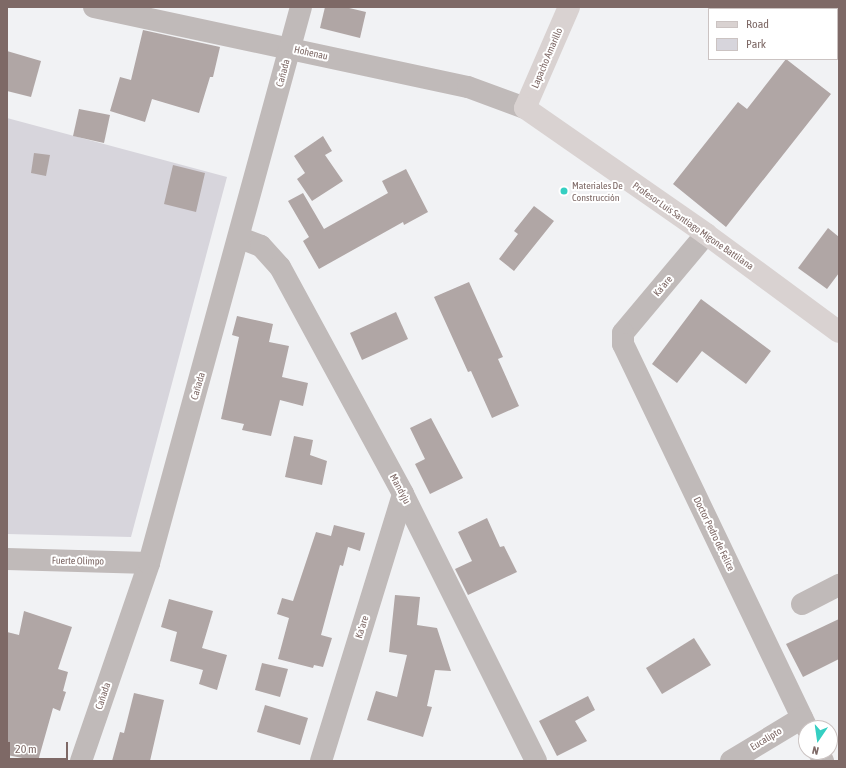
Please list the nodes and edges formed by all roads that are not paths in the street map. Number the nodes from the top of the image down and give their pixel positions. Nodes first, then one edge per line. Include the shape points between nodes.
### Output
1 (94, 7) edge
2 (301, 7) edge
3 (569, 7) edge
4 (290, 48) junction
5 (525, 108) junction
6 (706, 234) junction
7 (240, 238) junction
8 (839, 332) edge
9 (622, 340) joint
10 (403, 494) junction
11 (7, 559) edge
12 (149, 563) junction
13 (839, 585) edge
14 (802, 604) dead end
15 (804, 720) edge
16 (798, 727) edge
17 (80, 761) edge
18 (321, 761) edge
19 (536, 761) edge
20 (730, 761) edge

1 - 4 street, Hohenau
2 - 4 street, Cañada
3 - 5 main road, Lapacho Amarillo
4 - 5 street, Hohenau via 468,87
4 - 7 street, Cañada
5 - 6 main road, Profesor Luis Santiago Migone Battilana
6 - 8 main road, Profesor Luis Santiago Migone Battilana
6 - 9 street, Ka'are via 623,333
7 - 10 street, Mandyju via 261,246 280,267
7 - 12 street, Cañada
9 - 15 street, Doctor Pedro de Felice
10 - 18 street, Ka'are
10 - 19 street, Mandyju
11 - 12 street, Fuerte Olimpo
12 - 17 street, Cañada
13 - 14 street
16 - 20 street, Eucalipto

